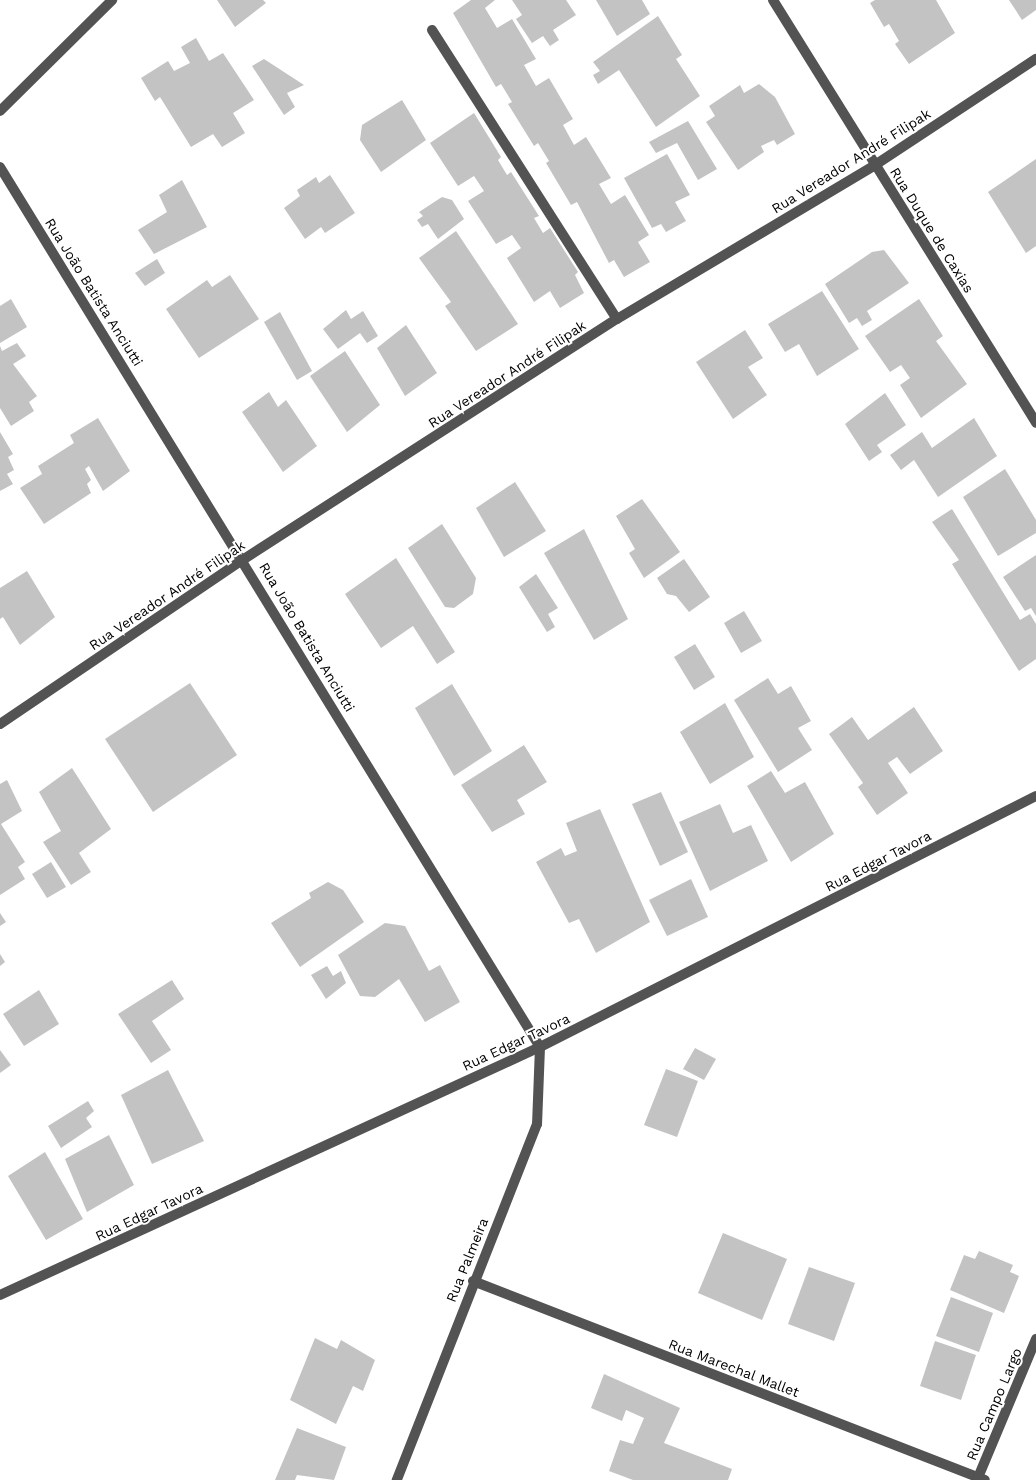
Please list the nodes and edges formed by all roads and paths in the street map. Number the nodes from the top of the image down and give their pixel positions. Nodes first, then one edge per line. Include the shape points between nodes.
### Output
1 (112, 0) edge
2 (774, 0) edge
3 (432, 30) dead end
4 (1036, 59) edge
5 (0, 112) edge
6 (875, 166) junction
7 (0, 167) edge
8 (617, 319) junction
9 (1036, 423) edge
10 (244, 559) junction
11 (0, 724) edge
12 (1036, 796) edge
13 (540, 1047) junction
14 (473, 1281) junction
15 (0, 1296) edge
16 (1036, 1339) edge
17 (980, 1479) edge
18 (397, 1480) edge

1 - 5 street
2 - 6 street, Rua Duque de Caxias
3 - 8 street
4 - 6 street, Rua Vereador André Filipak
6 - 8 street, Rua Vereador André Filipak
6 - 9 street, Rua Duque de Caxias
7 - 10 street, Rua João Batista Anciutti
8 - 10 street, Rua Vereador André Filipak
10 - 11 street, Rua Vereador André Filipak
10 - 13 street, Rua João Batista Anciutti
12 - 13 street, Rua Edgar Tavora
13 - 14 street, Rua Palmeira via 537,1124
13 - 15 street, Rua Edgar Tavora
14 - 17 street, Rua Marechal Mallet
14 - 18 street, Rua Palmeira
16 - 17 street, Rua Campo Largo

